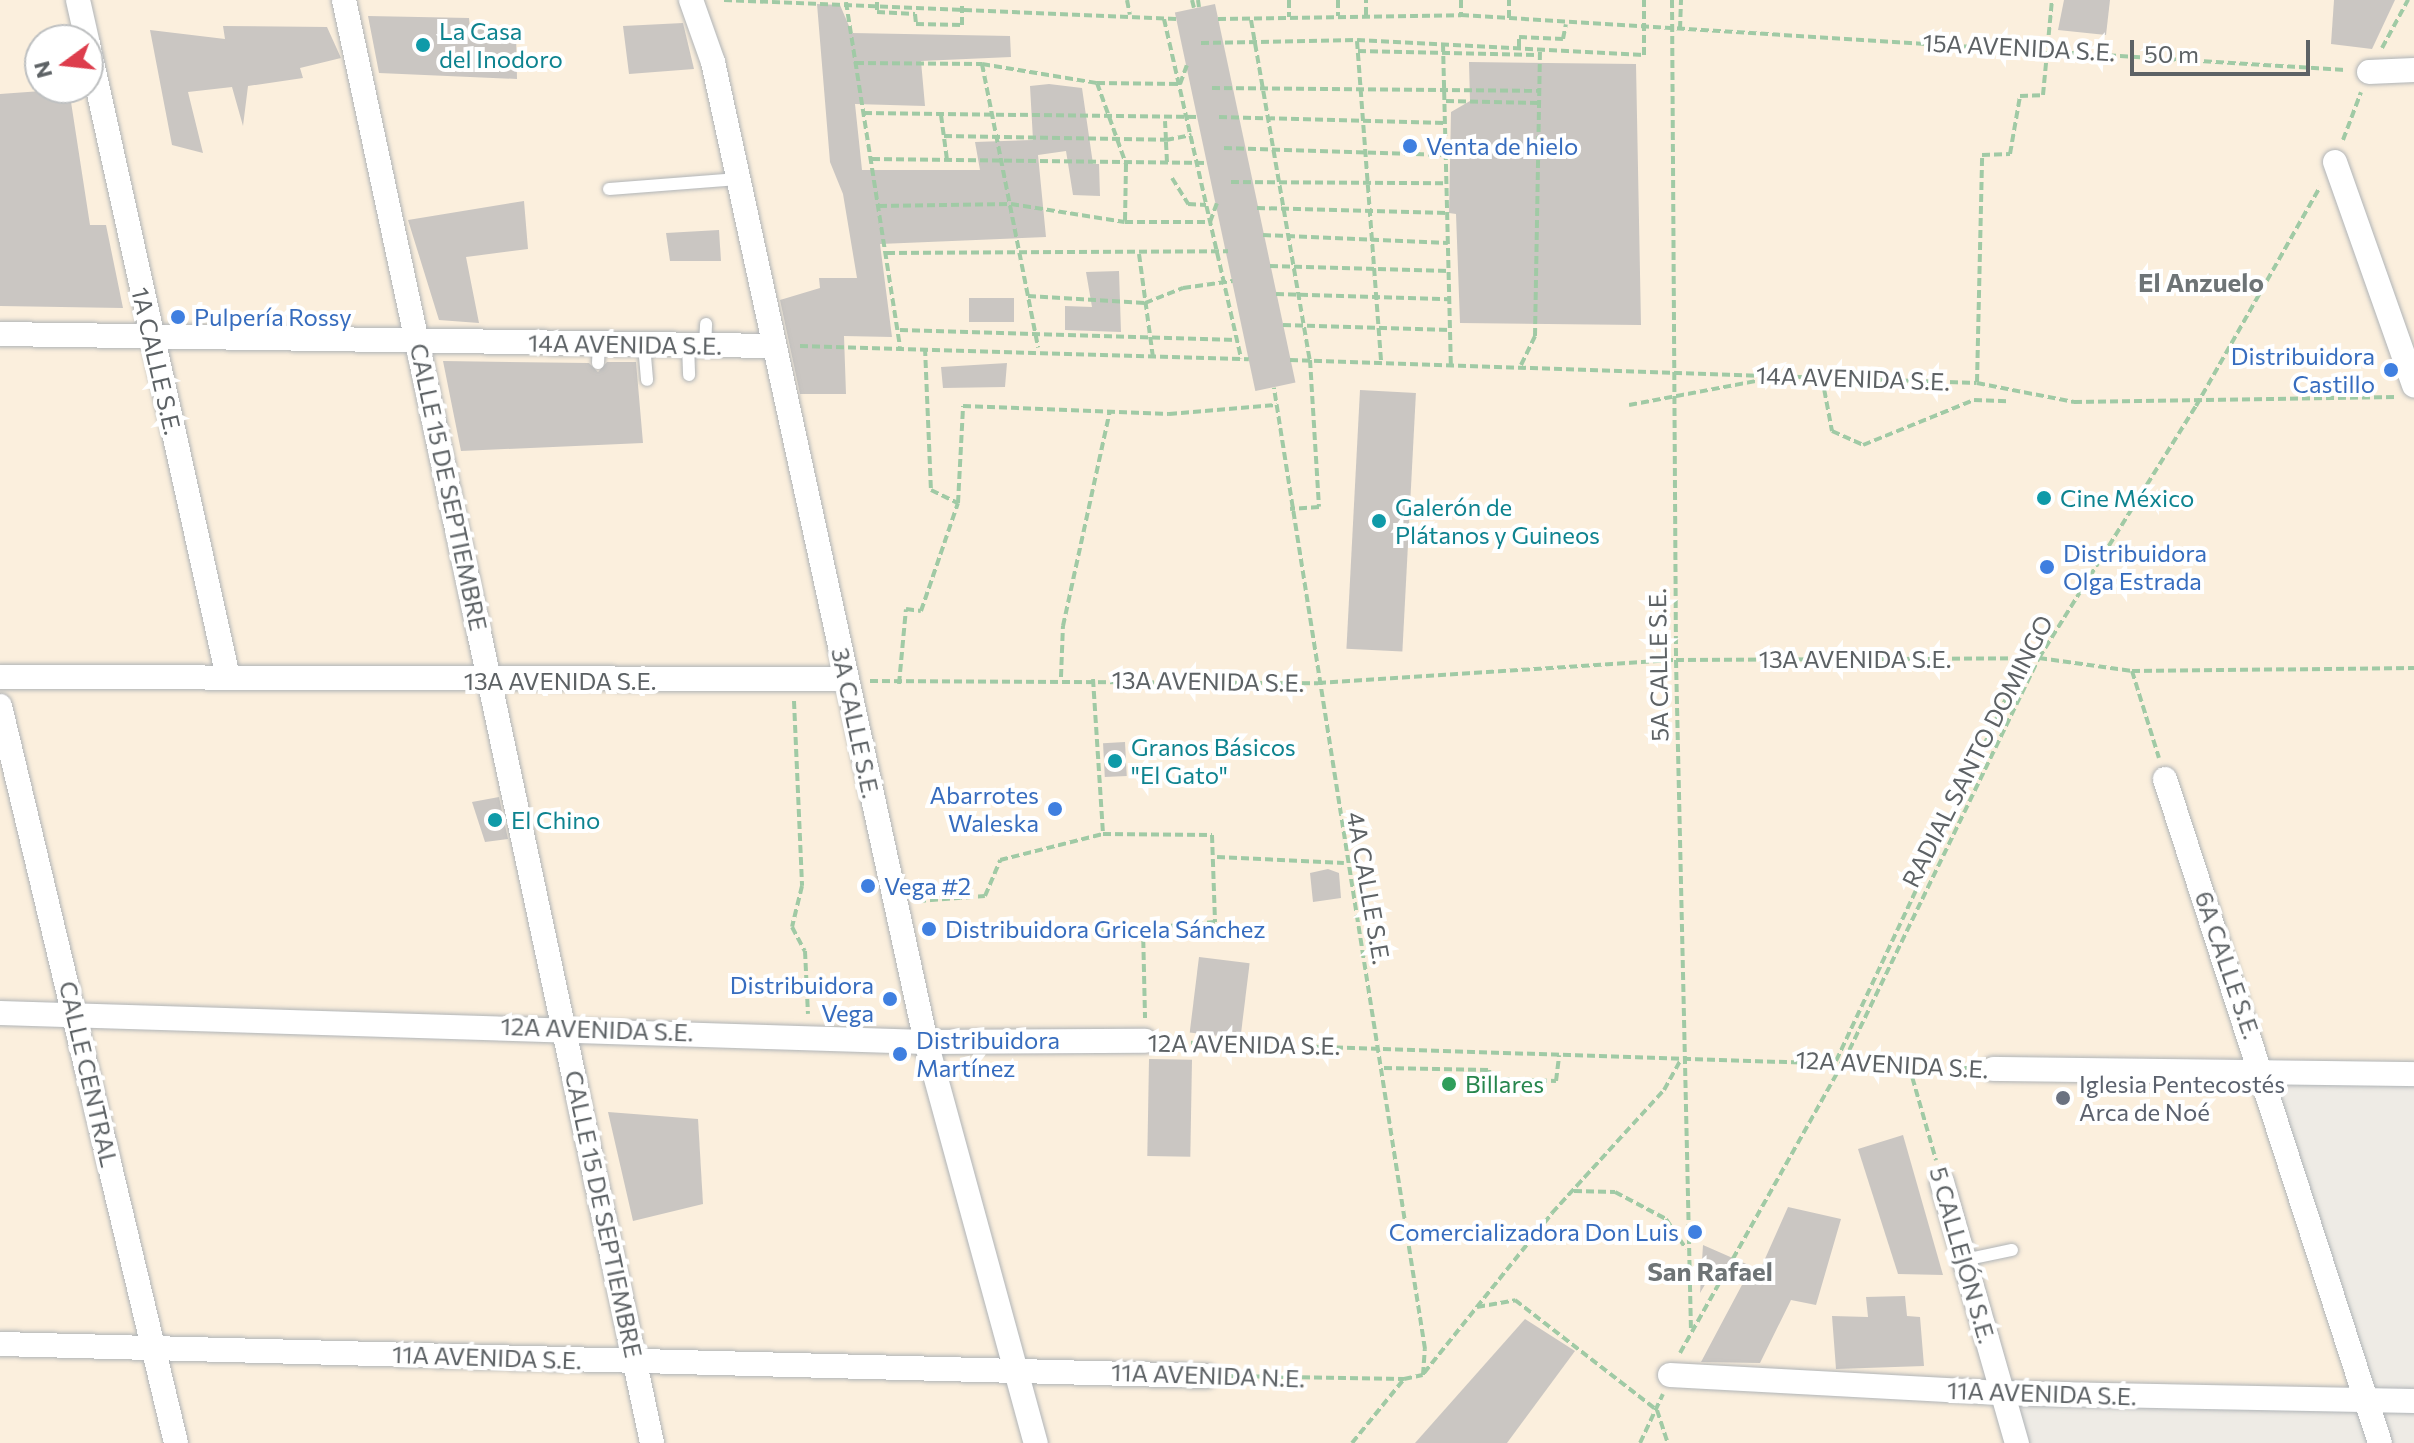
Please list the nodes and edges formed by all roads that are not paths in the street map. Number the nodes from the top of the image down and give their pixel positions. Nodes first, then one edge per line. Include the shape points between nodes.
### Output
1 (78, 0) edge
2 (344, 0) edge
3 (691, 0) edge
4 (84, 24) edge
5 (2414, 70) edge
6 (2369, 72) road end
7 (101, 104) edge
8 (2335, 162) road end
9 (739, 179) junction
10 (609, 189) dead end
11 (0, 334) edge
12 (152, 337) junction
13 (699, 338) junction
14 (419, 342) junction
15 (644, 345) junction
16 (772, 346) junction
17 (689, 375) dead end
18 (647, 380) dead end
19 (2414, 385) edge
20 (0, 677) edge
21 (228, 677) junction
22 (847, 679) junction
23 (490, 682) junction
24 (0, 706) edge
25 (2165, 779) road end
26 (0, 1013) edge
27 (75, 1015) junction
28 (564, 1028) junction
29 (1145, 1041) road end
30 (926, 1042) junction
31 (1993, 1069) road end
32 (2414, 1074) edge
33 (2266, 1075) junction
34 (1942, 1182) road end
35 (2012, 1250) dead end
36 (1964, 1260) junction
37 (0, 1344) edge
38 (154, 1348) junction
39 (635, 1362) junction
40 (1012, 1368) junction
41 (1670, 1375) road end
42 (1207, 1376) road end
43 (2002, 1393) junction
44 (2366, 1400) junction
45 (2414, 1401) edge
46 (176, 1443) edge
47 (652, 1443) edge
48 (1036, 1443) edge
49 (2017, 1443) edge
50 (2380, 1443) edge

1 - 4 street, 1A CALLE S.E.
2 - 14 street, CALLE 15 DE SEPTIEMBRE
3 - 9 street, 3A CALLE S.E. via 713,62
5 - 6 street
7 - 12 street, 1A CALLE S.E.
8 - 19 street
9 - 10 lane
9 - 16 street, 3A CALLE S.E.
11 - 12 street, 14A AVENIDA S.E.
12 - 14 street, 14A AVENIDA S.E. via 284,333
12 - 21 street, 1A CALLE S.E.
13 - 15 street, 14A AVENIDA S.E.
13 - 16 street, 14A AVENIDA S.E.
13 - 17 lane
14 - 15 street, 14A AVENIDA S.E.
14 - 23 street, CALLE 15 DE SEPTIEMBRE
15 - 18 lane
16 - 22 street, 3A CALLE S.E.
20 - 21 street, 13A AVENIDA S.E.
21 - 23 street, 13A AVENIDA S.E.
22 - 23 street, 13A AVENIDA S.E.
22 - 30 street, 3A CALLE S.E.
23 - 28 street, CALLE 15 DE SEPTIEMBRE
24 - 27 street, CALLE CENTRAL
25 - 33 street, 6A CALLE S.E.
26 - 27 street, 12A AVENIDA S.E.
27 - 28 street, 12A AVENIDA S.E.
27 - 38 street, CALLE CENTRAL
28 - 30 street, 12A AVENIDA S.E.
28 - 39 street, CALLE 15 DE SEPTIEMBRE
29 - 30 street, 12A AVENIDA S.E.
30 - 40 street, 3A CALLE S.E.
31 - 33 street, 12A AVENIDA S.E.
32 - 33 street, 12A AVENIDA S.E.
33 - 44 street, 6A CALLE S.E.
34 - 36 street, 5 CALLEJÓN S.E.
35 - 36 lane
36 - 43 street, 5 CALLEJÓN S.E.
37 - 38 street
38 - 39 street, 11A AVENIDA S.E.
38 - 46 street, CALLE CENTRAL
39 - 40 street, 11A AVENIDA S.E.
39 - 47 street, CALLE 15 DE SEPTIEMBRE
40 - 42 street, 11A AVENIDA N.E.
40 - 48 street, 3A CALLE S.E.
41 - 43 street, 11A AVENIDA S.E.
43 - 44 street, 11A AVENIDA S.E.
43 - 49 street, 5 CALLEJÓN S.E.
44 - 45 street, 11A AVENIDA S.E.
44 - 50 street, 6A CALLE S.E.

